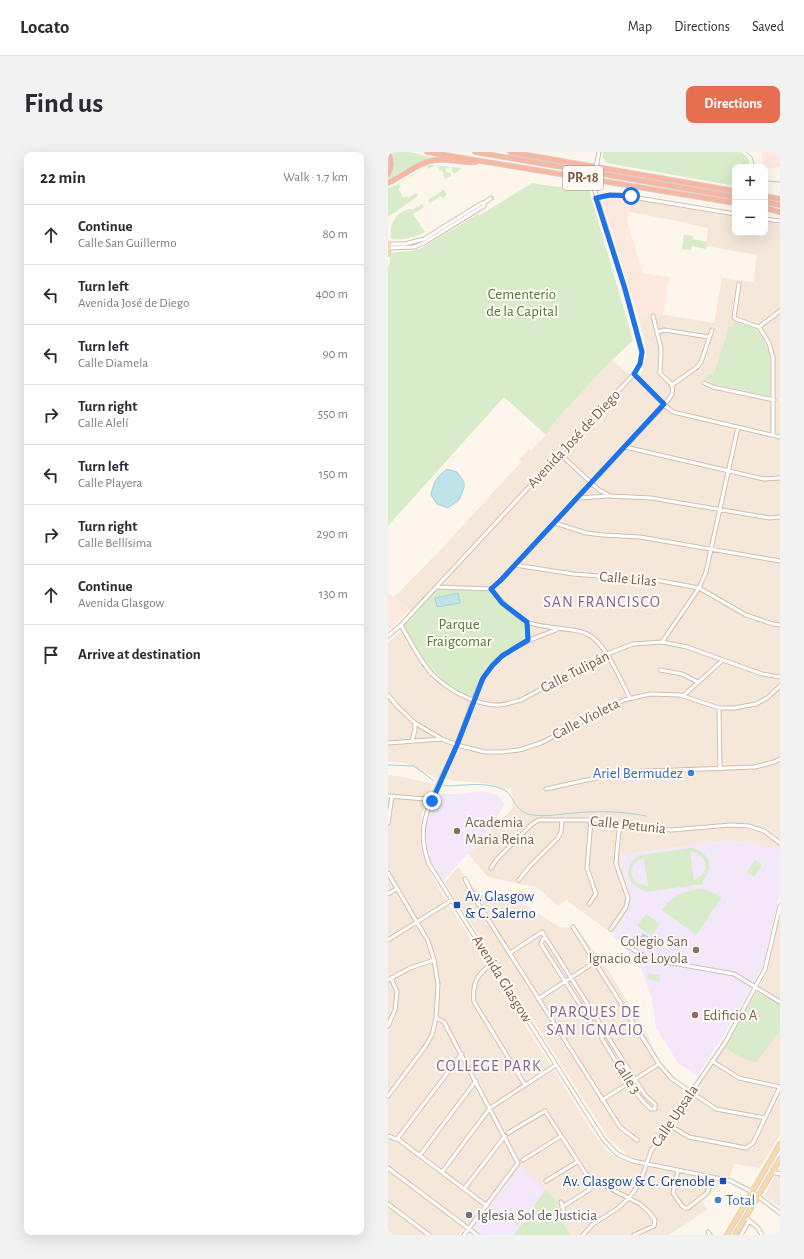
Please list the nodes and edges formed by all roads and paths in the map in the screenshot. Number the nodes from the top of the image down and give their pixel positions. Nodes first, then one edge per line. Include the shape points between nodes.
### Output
1 (427, 152) edge
2 (475, 152) edge
3 (510, 152) edge
4 (599, 152) edge
5 (388, 153) edge
6 (482, 162) junction
7 (388, 174) edge
8 (388, 183) edge
9 (732, 189) edge
10 (732, 196) edge
11 (768, 197) edge
12 (491, 198) dead end
13 (596, 198) junction
14 (780, 199) edge
15 (768, 203) edge
16 (732, 204) edge
17 (780, 205) edge
18 (768, 209) edge
19 (780, 212) edge
20 (732, 214) edge
21 (768, 219) edge
22 (780, 221) edge
23 (388, 246) edge
24 (388, 254) edge
25 (739, 284) dead end
26 (780, 311) edge
27 (653, 316) dead end
28 (758, 327) junction
29 (712, 330) dead end
30 (657, 332) junction
31 (709, 337) junction
32 (634, 374) junction
33 (704, 383) dead end
34 (672, 385) junction
35 (774, 400) junction
36 (664, 404) junction
37 (738, 427) junction
38 (773, 434) junction
39 (780, 437) edge
40 (625, 447) junction
41 (560, 454) junction
42 (728, 471) junction
43 (780, 478) edge
44 (591, 483) junction
45 (610, 496) junction
46 (577, 498) junction
47 (719, 510) junction
48 (780, 517) edge
49 (555, 523) junction
50 (711, 549) junction
51 (780, 561) edge
52 (515, 565) junction
53 (437, 587) junction
54 (699, 588) junction
55 (491, 589) junction
56 (527, 622) junction
57 (402, 625) junction
58 (780, 625) edge
59 (558, 628) junction
60 (388, 636) edge
61 (528, 640) junction
62 (662, 642) junction
63 (607, 654) junction
64 (723, 660) junction
65 (660, 670) dead end
66 (780, 678) edge
67 (698, 682) junction
68 (780, 686) edge
69 (388, 695) edge
70 (683, 696) junction
71 (630, 698) junction
72 (474, 700) junction
73 (719, 708) junction
74 (415, 723) junction
75 (442, 739) junction
76 (412, 741) junction
77 (388, 743) edge
78 (457, 745) junction
79 (780, 759) edge
80 (720, 769) junction
81 (546, 789) dead end
82 (390, 796) edge
83 (432, 801) junction
84 (562, 820) junction
85 (591, 820) junction
86 (388, 823) edge
87 (620, 823) junction
88 (780, 843) edge
89 (491, 868) dead end
90 (388, 873) edge
91 (465, 879) dead end
92 (520, 880) dead end
93 (396, 889) junction
94 (388, 894) edge
95 (452, 900) junction
96 (589, 904) dead end
97 (780, 906) edge
98 (417, 922) junction
99 (573, 927) dead end
100 (611, 929) dead end
101 (546, 939) junction
102 (388, 940) edge
103 (627, 946) dead end
104 (510, 953) junction
105 (434, 960) junction
106 (595, 962) junction
107 (492, 963) junction
108 (571, 978) junction
109 (389, 979) edge
110 (565, 981) junction
111 (756, 987) junction
112 (538, 999) junction
113 (780, 1002) edge
114 (436, 1018) junction
115 (388, 1026) edge
116 (597, 1027) junction
117 (602, 1034) junction
118 (462, 1054) junction
119 (712, 1061) junction
120 (659, 1064) junction
121 (556, 1065) junction
122 (635, 1079) junction
123 (476, 1082) junction
124 (629, 1082) junction
125 (525, 1085) junction
126 (780, 1087) edge
127 (691, 1093) junction
128 (388, 1096) edge
129 (602, 1100) junction
130 (490, 1108) junction
131 (765, 1118) junction
132 (669, 1125) junction
133 (508, 1133) dead end
134 (388, 1136) edge
135 (505, 1136) junction
136 (561, 1136) junction
137 (397, 1140) junction
138 (637, 1140) dead end
139 (780, 1144) edge
140 (420, 1155) junction
141 (780, 1159) edge
142 (523, 1160) dead end
143 (577, 1162) junction
144 (647, 1165) junction
145 (388, 1168) edge
146 (678, 1170) junction
147 (442, 1172) junction
148 (773, 1172) junction
149 (780, 1174) edge
150 (713, 1177) junction
151 (546, 1181) dead end
152 (596, 1181) junction
153 (464, 1189) junction
154 (752, 1192) junction
155 (759, 1196) junction
156 (629, 1198) junction
157 (560, 1202) dead end
158 (388, 1204) edge
159 (487, 1206) junction
160 (562, 1207) junction
161 (564, 1212) dead end
162 (780, 1213) edge
163 (747, 1220) junction
164 (469, 1229) junction
165 (584, 1234) edge
166 (429, 1235) edge
167 (464, 1235) edge
168 (477, 1235) edge
169 (634, 1235) edge
170 (727, 1235) edge
171 (735, 1235) edge
172 (741, 1235) edge
173 (762, 1235) edge

1 - 6 highway, PR-18
2 - 10 highway
3 - 9 highway, PR-18
4 - 13 street, Avenida José de Diego, bridge via 595,173
5 - 7 highway via 392,163
6 - 8 highway via 431,161
6 - 16 highway, PR-18
11 - 14 highway
12 - 23 street via 484,206 424,243 414,247
13 - 20 street via 620,195
13 - 32 street, Avenida José de Diego via 642,352 640,364
15 - 17 highway
18 - 19 highway
21 - 22 street
23 - 24 main road
25 - 28 street via 734,317
26 - 28 street
27 - 30 street
28 - 35 street via 769,343 773,358
29 - 31 street
30 - 31 street via 664,330
30 - 34 street via 661,348 660,373
31 - 34 street via 701,362
32 - 36 street
32 - 41 street, Avenida José de Diego
33 - 35 street
34 - 36 street via 673,392
35 - 38 street
36 - 37 street via 673,412
36 - 40 street
37 - 38 street
37 - 42 street
38 - 39 street
40 - 42 street
40 - 44 street
41 - 44 street
41 - 53 street, Avenida José de Diego
42 - 43 street via 764,479
42 - 47 street
44 - 45 street
44 - 46 street
45 - 46 street
45 - 47 street via 651,498
46 - 49 street
47 - 48 street via 770,518
47 - 50 street
49 - 50 street via 586,533 640,537
49 - 52 street
50 - 51 street
50 - 54 street
52 - 54 street, Calle Lilas via 573,574 661,581
52 - 55 street
53 - 55 street
53 - 57 street, Avenida José de Diego
54 - 58 street, Calle Lilas via 746,615
54 - 62 street
55 - 56 street via 502,603
56 - 59 street
56 - 61 street
57 - 60 street, Avenida José de Diego
57 - 72 street, Calle Tulipán via 420,659 431,673 450,688
59 - 61 street, Avenida Glasgow
59 - 63 street via 590,635
61 - 72 street, Avenida Glasgow via 502,656 492,666 483,678
62 - 63 street, Calle Tulipán via 633,644
62 - 64 street, Calle Tulipán via 687,647
63 - 71 street
63 - 72 street, Calle Tulipán via 521,700 494,705
64 - 66 street, Calle Tulipán
64 - 67 street
65 - 67 street via 682,674
67 - 70 street
68 - 73 street, Calle Violeta via 756,704
69 - 74 street
70 - 71 street, Calle Violeta via 650,694
70 - 73 street, Calle Violeta
71 - 78 street, Calle Violeta via 541,743 519,750 485,752
72 - 78 street, Avenida Glasgow
73 - 80 street
74 - 75 street
74 - 76 street
75 - 76 street, Calle Violeta
75 - 78 street, Calle Violeta
76 - 77 street, Calle Violeta
78 - 83 street, Avenida Glasgow
79 - 80 street via 755,767
80 - 81 street via 623,772
82 - 83 street
82 - 86 street
83 - 95 street, Avenida Glasgow via 424,824 425,850 431,869
84 - 85 street, Calle Petunia
84 - 89 street, Calle Petunia via 539,820 532,824
84 - 92 street via 558,838 529,867
85 - 87 street, Calle Petunia
85 - 96 street via 587,868 596,894
87 - 88 street, Calle Petunia via 671,830 749,826 764,831
87 - 100 street via 616,864 628,898 626,907
90 - 93 street
91 - 104 street
93 - 94 street
93 - 98 street
95 - 98 street
95 - 107 street, Avenida Glasgow
97 - 111 street, Calle Upsala via 765,969
98 - 102 street
98 - 105 street via 428,941
99 - 106 street
101 - 104 street, Calle 3 via 542,932
101 - 108 street
101 - 110 street, Calle 3 via 543,939 541,944
103 - 111 street via 655,960 734,974
104 - 112 street
105 - 109 street
105 - 114 street via 438,984
106 - 108 street
106 - 120 street
107 - 121 street, Avenida Glasgow
107 - 125 street via 476,980 474,1002
108 - 110 street
108 - 116 street via 599,1022
109 - 115 street via 397,992 395,1010
110 - 112 street
110 - 116 street, Calle 3 via 593,1025
111 - 113 street
111 - 119 street, Calle Upsala
112 - 129 street
114 - 118 street via 444,1022
114 - 128 street via 432,1035 425,1047
116 - 117 street, Calle 3
117 - 122 street via 606,1034
117 - 124 street, Calle 3 via 602,1039
118 - 123 street
118 - 137 street
119 - 126 street via 738,1078
119 - 127 street, Calle Upsala
120 - 122 street
120 - 127 street via 672,1080
121 - 125 street
121 - 144 street, Avenida Glasgow via 607,1145 624,1158
122 - 124 street
122 - 124 street, Calle 3 via 645,1095 655,1104 655,1109 651,1109 643,1102
123 - 130 street
123 - 140 street
124 - 129 street
125 - 130 street
126 - 131 street
127 - 131 street via 716,1109
127 - 132 street, Calle Upsala
129 - 138 street via 620,1127
130 - 135 street
130 - 147 street
131 - 132 street via 754,1143 746,1148 689,1137
132 - 144 street, Calle Upsala via 651,1151
133 - 136 street via 545,1111
134 - 137 street
135 - 153 street
135 - 159 street via 518,1163
136 - 142 street
136 - 143 street
137 - 140 street
139 - 154 main road
140 - 147 street
141 - 148 main road
143 - 151 street
143 - 152 street via 586,1174
144 - 146 street, Avenida Glasgow
144 - 156 street, Calle Upsala via 640,1183
145 - 164 street
146 - 150 street, Avenida Glasgow
146 - 150 street via 673,1193 685,1208 707,1193
147 - 153 street
148 - 149 street
148 - 155 main road
150 - 154 street, Avenida Glasgow
152 - 156 street
152 - 160 street via 589,1190
153 - 159 street
154 - 155 street, Avenida Glasgow
154 - 170 main road
155 - 162 street, Avenida Glasgow
155 - 163 main road
156 - 165 street, Calle Upsala via 593,1224
156 - 169 street via 640,1204 655,1220 654,1226
157 - 160 street
158 - 166 street
159 - 164 street
160 - 161 street
163 - 171 main road
163 - 172 street
163 - 173 street via 758,1228
164 - 167 street
164 - 168 street

